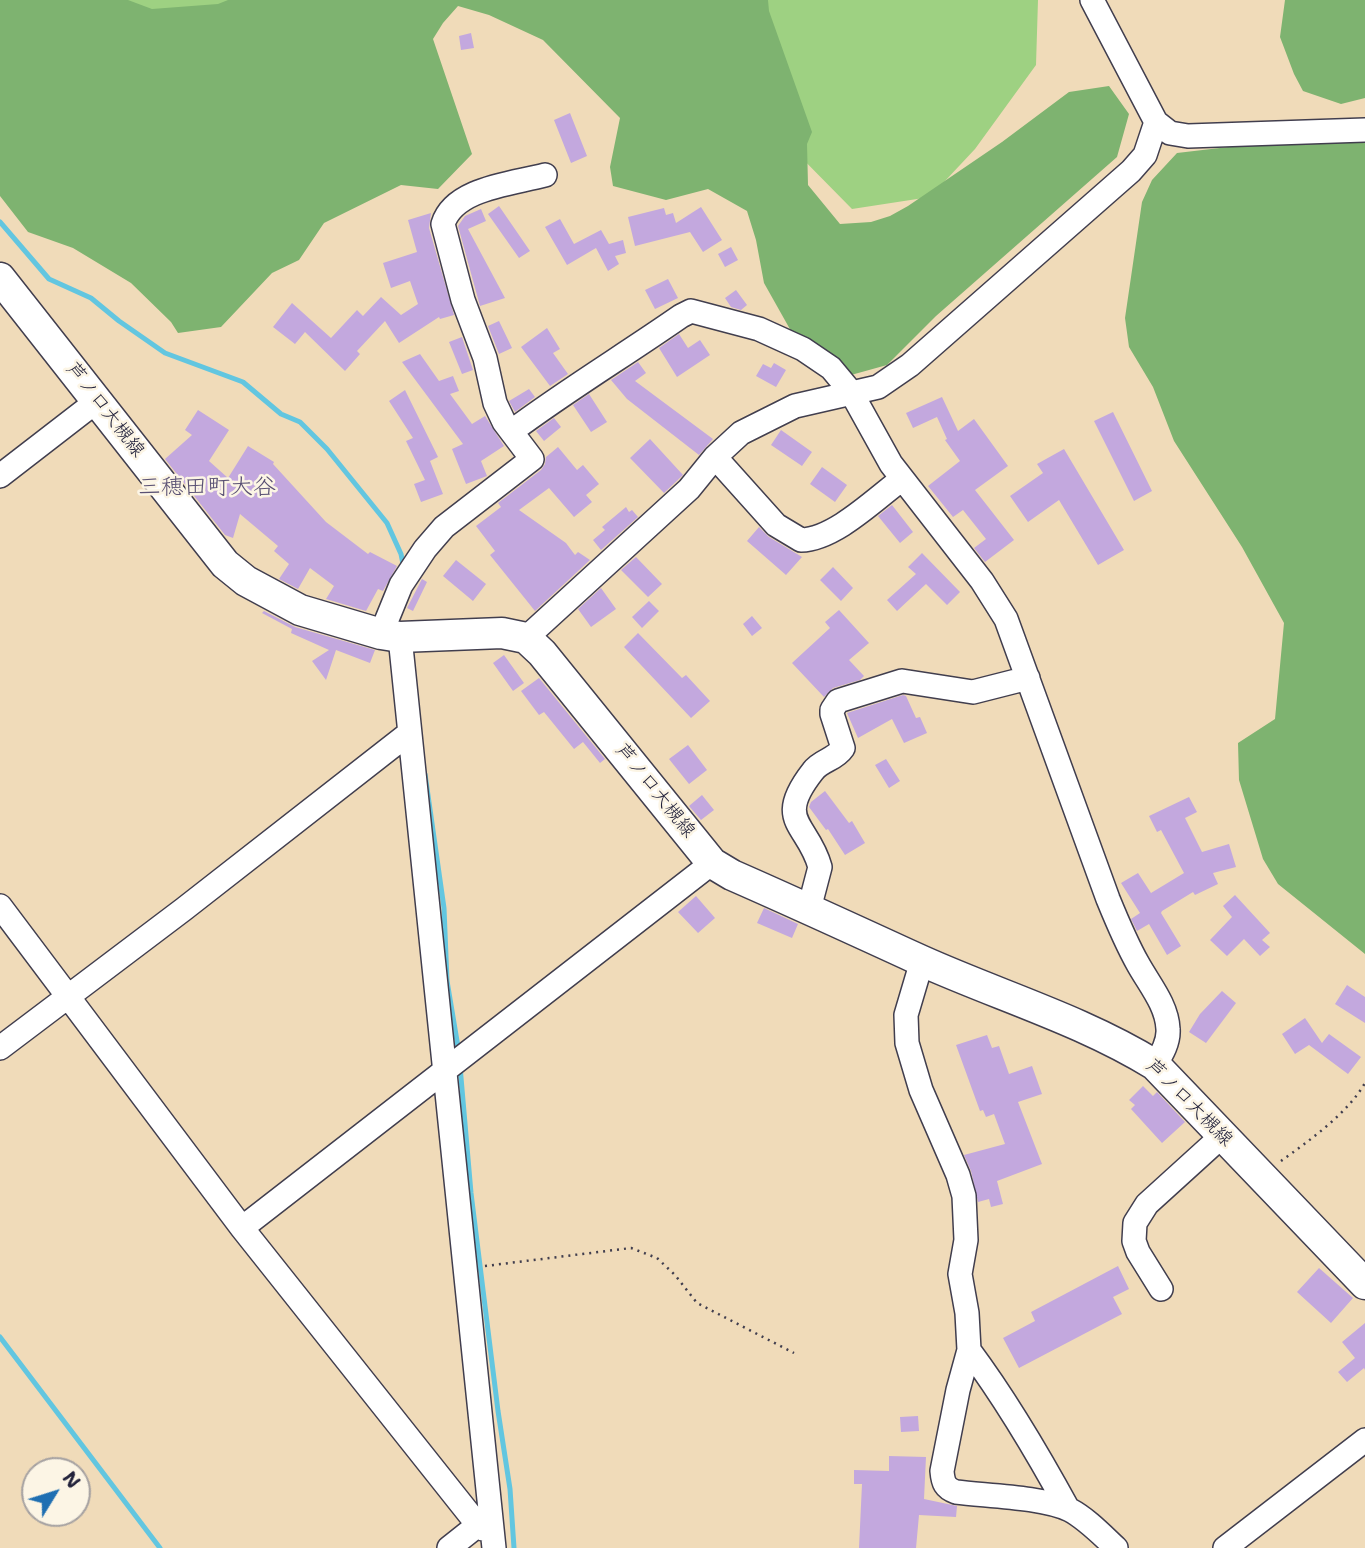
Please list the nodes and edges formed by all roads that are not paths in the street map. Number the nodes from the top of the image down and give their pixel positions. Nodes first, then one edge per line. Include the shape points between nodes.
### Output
1 (1092, 0) edge
2 (1156, 122) junction
3 (1365, 130) edge
4 (545, 175) dead end
5 (0, 278) edge
6 (851, 392) junction
7 (97, 401) junction
8 (512, 431) junction
9 (715, 457) junction
10 (0, 476) edge
11 (902, 479) junction
12 (390, 636) junction
13 (526, 638) junction
14 (1028, 678) junction
15 (408, 734) junction
16 (712, 863) junction
17 (0, 906) edge
18 (809, 909) junction
19 (922, 961) junction
20 (68, 996) junction
21 (0, 1048) edge
22 (1155, 1065) junction
23 (446, 1069) junction
24 (1223, 1135) junction
25 (242, 1227) junction
26 (1365, 1283) edge
27 (1161, 1289) dead end
28 (969, 1350) junction
29 (1365, 1440) edge
30 (1068, 1509) junction
31 (488, 1534) edge
32 (449, 1548) edge
33 (1116, 1548) edge
34 (1224, 1548) edge

1 - 2 street
2 - 3 street via 1170,133 1188,136
2 - 6 street via 1146,155 1131,171 911,365 878,387
4 - 8 street via 469,195 446,214 443,225 495,403
5 - 7 main road, 芦ノ口大槻線
6 - 8 street via 825,363 803,349 760,330 691,311
6 - 9 street via 795,406 741,433
6 - 11 street
7 - 10 street
7 - 12 main road, 芦ノ口大槻線 via 225,564 246,581 300,610
8 - 12 street via 532,459 444,527 425,549 401,585
9 - 11 street via 776,525 801,540 834,529
9 - 13 street via 689,489
11 - 14 street via 982,580 1006,619
12 - 13 main road, 芦ノ口大槻線 via 502,633
12 - 15 street
13 - 16 main road, 芦ノ口大槻線
14 - 18 street via 973,692 902,681 838,701 832,714 843,748 814,769 793,810 820,867
14 - 22 street via 1116,919 1165,1013 1168,1038
15 - 20 street
15 - 23 street
16 - 18 main road, 芦ノ口大槻線
16 - 23 street
17 - 20 street
18 - 19 main road, 芦ノ口大槻線
19 - 22 main road, 芦ノ口大槻線 via 1119,1042
19 - 28 street via 906,1015 906,1043 920,1090 964,1196 966,1240 960,1274
20 - 21 street
20 - 25 street
22 - 24 main road, 芦ノ口大槻線
23 - 25 street
23 - 31 street
24 - 26 main road, 芦ノ口大槻線
24 - 27 street via 1147,1204 1135,1223 1138,1252
25 - 31 street
28 - 30 street via 1027,1433
28 - 30 street via 943,1481 957,1492
29 - 34 street
30 - 33 street
31 - 32 street

